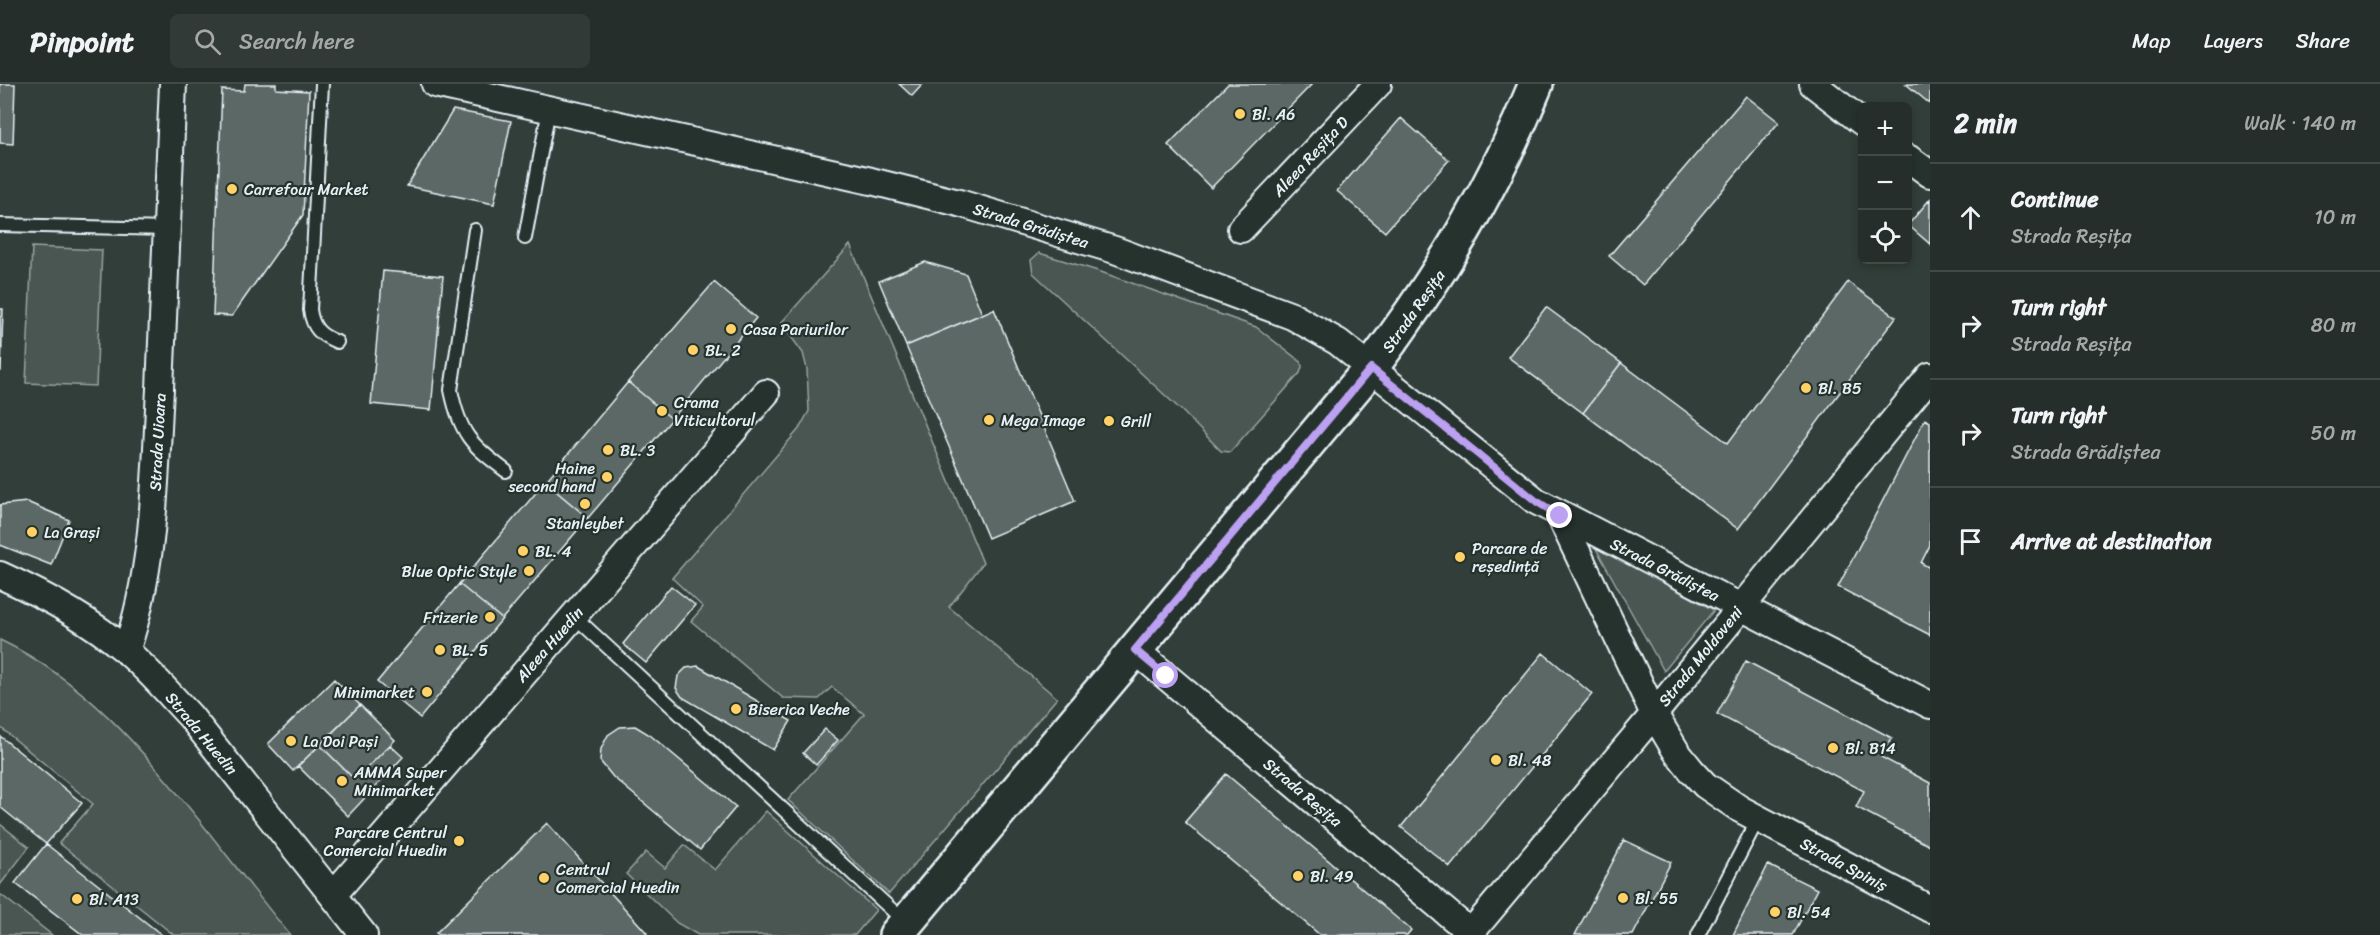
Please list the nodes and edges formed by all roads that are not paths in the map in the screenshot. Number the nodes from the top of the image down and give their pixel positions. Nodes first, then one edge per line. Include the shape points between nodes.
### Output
1 (173, 84) edge
2 (322, 84) edge
3 (435, 84) edge
4 (1378, 84) edge
5 (1536, 84) edge
6 (1813, 84) edge
7 (549, 109) junction
8 (1858, 118) edge
9 (1912, 161) edge
10 (1930, 174) edge
11 (0, 225) edge
12 (1241, 229) dead end
13 (168, 230) junction
14 (475, 230) dead end
15 (525, 238) dead end
16 (337, 342) dead end
17 (1371, 368) junction
18 (1930, 376) edge
19 (766, 393) dead end
20 (506, 471) dead end
21 (1560, 516) junction
22 (0, 574) edge
23 (1739, 608) junction
24 (574, 616) junction
25 (1135, 650) junction
26 (126, 651) junction
27 (1930, 705) edge
28 (1654, 714) junction
29 (1758, 819) junction
30 (333, 895) junction
31 (1930, 909) edge
32 (901, 929) edge
33 (1470, 934) edge
34 (364, 935) edge
35 (1698, 935) edge

1 - 13 street, Strada Uioara
2 - 16 lane via 310,310 318,332
3 - 7 street, Strada Grădiștea
4 - 12 street, Aleea Reșița D
5 - 17 street, Strada Reșița via 1469,226
6 - 8 street
7 - 15 lane
7 - 17 street, Strada Grădiștea via 871,180 1115,250 1292,316 1325,333
9 - 10 street
11 - 13 lane
13 - 26 street, Strada Uioara via 152,532 142,597
14 - 20 lane via 451,390 465,433 480,451
17 - 21 street, Strada Grădiștea
17 - 25 street, Strada Reșița
18 - 23 street, Strada Moldoveni
19 - 24 street, Aleea Huedin
21 - 23 street, Strada Grădiștea
21 - 28 street
22 - 26 street, Strada Huedin via 73,613
23 - 27 street, Strada Grădiștea
23 - 28 street, Strada Moldoveni
24 - 30 street, Aleea Huedin
24 - 32 lane
25 - 32 street, Strada Reșița
25 - 33 street, Strada Reșița
26 - 30 street, Strada Huedin via 190,716
28 - 29 street, Strada Spiniș via 1676,751 1706,785
28 - 33 street, Strada Moldoveni
29 - 31 street, Strada Spiniș
29 - 35 lane
30 - 34 street, Strada Huedin

